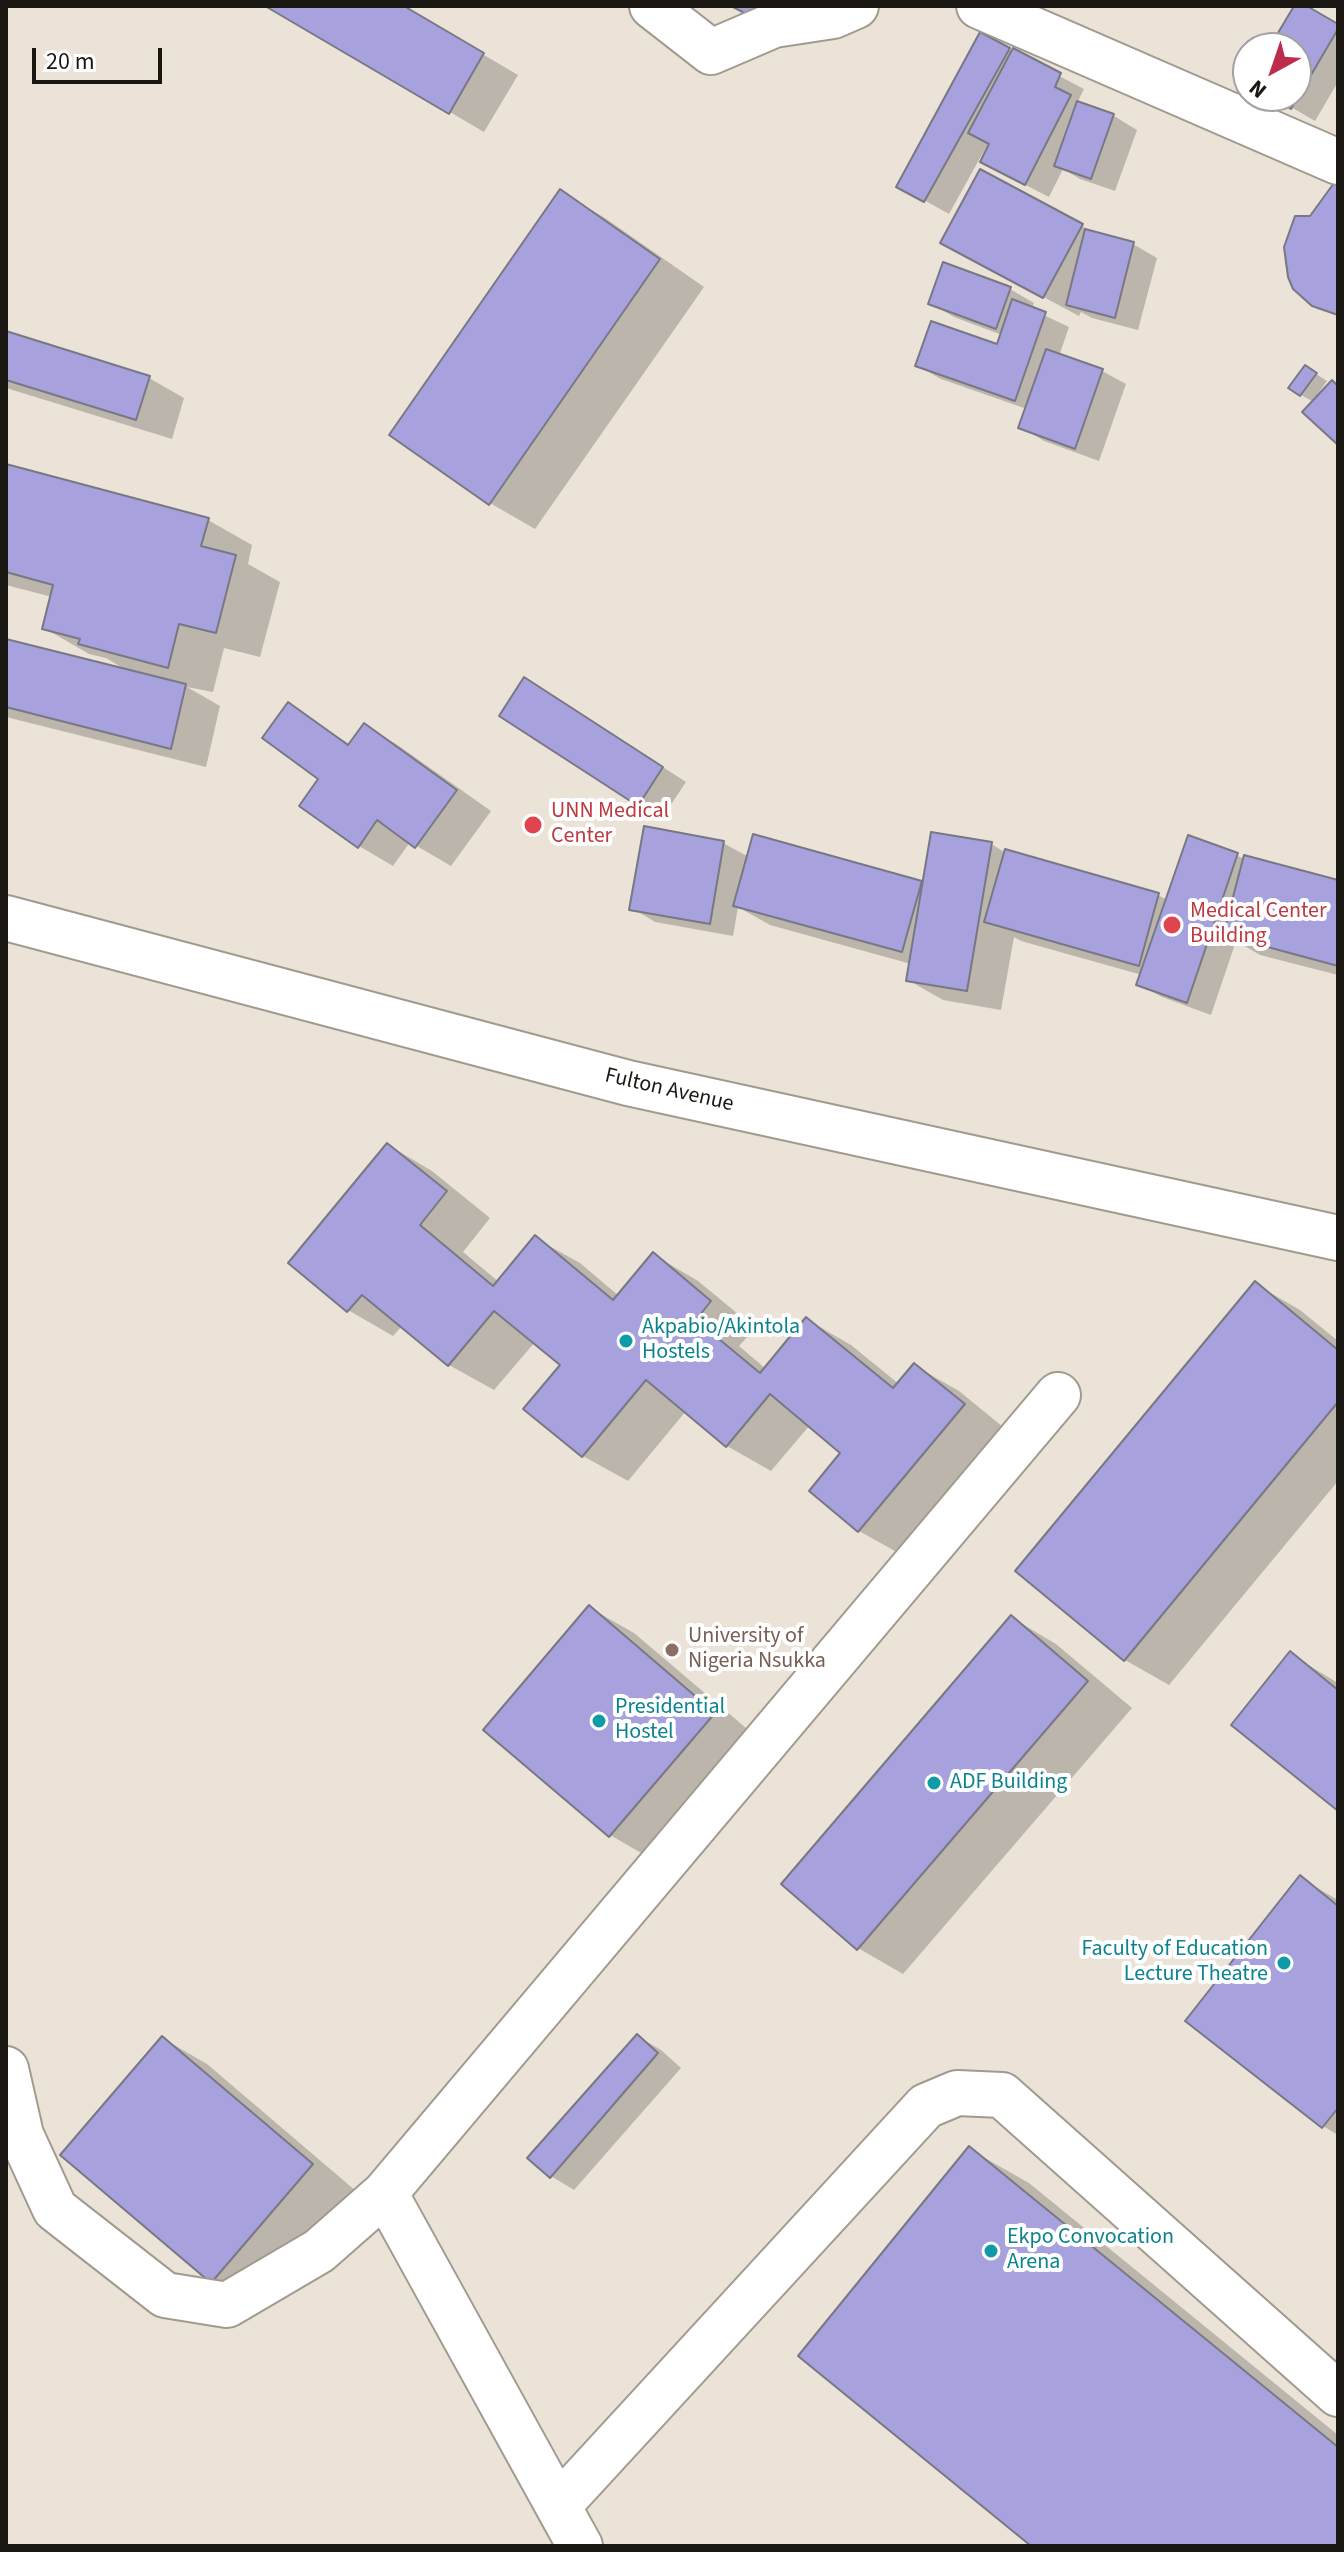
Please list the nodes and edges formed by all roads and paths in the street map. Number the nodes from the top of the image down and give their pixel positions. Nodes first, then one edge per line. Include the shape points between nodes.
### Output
1 (652, 6) edge
2 (856, 6) edge
3 (979, 6) edge
4 (1338, 162) edge
5 (6, 918) edge
6 (1338, 1238) edge
7 (1058, 1395) dead end
8 (6, 2069) edge
9 (385, 2193) junction
10 (1338, 2394) edge
11 (558, 2506) junction
12 (580, 2546) edge

1 - 2 street via 711,52 774,25 833,16
3 - 4 street
5 - 6 street, Fulton Avenue via 628,1083
7 - 9 street
8 - 9 street via 21,2135 55,2209 165,2295 227,2305 319,2251
9 - 11 street
10 - 11 street via 1002,2095 957,2093 926,2106
11 - 12 street

